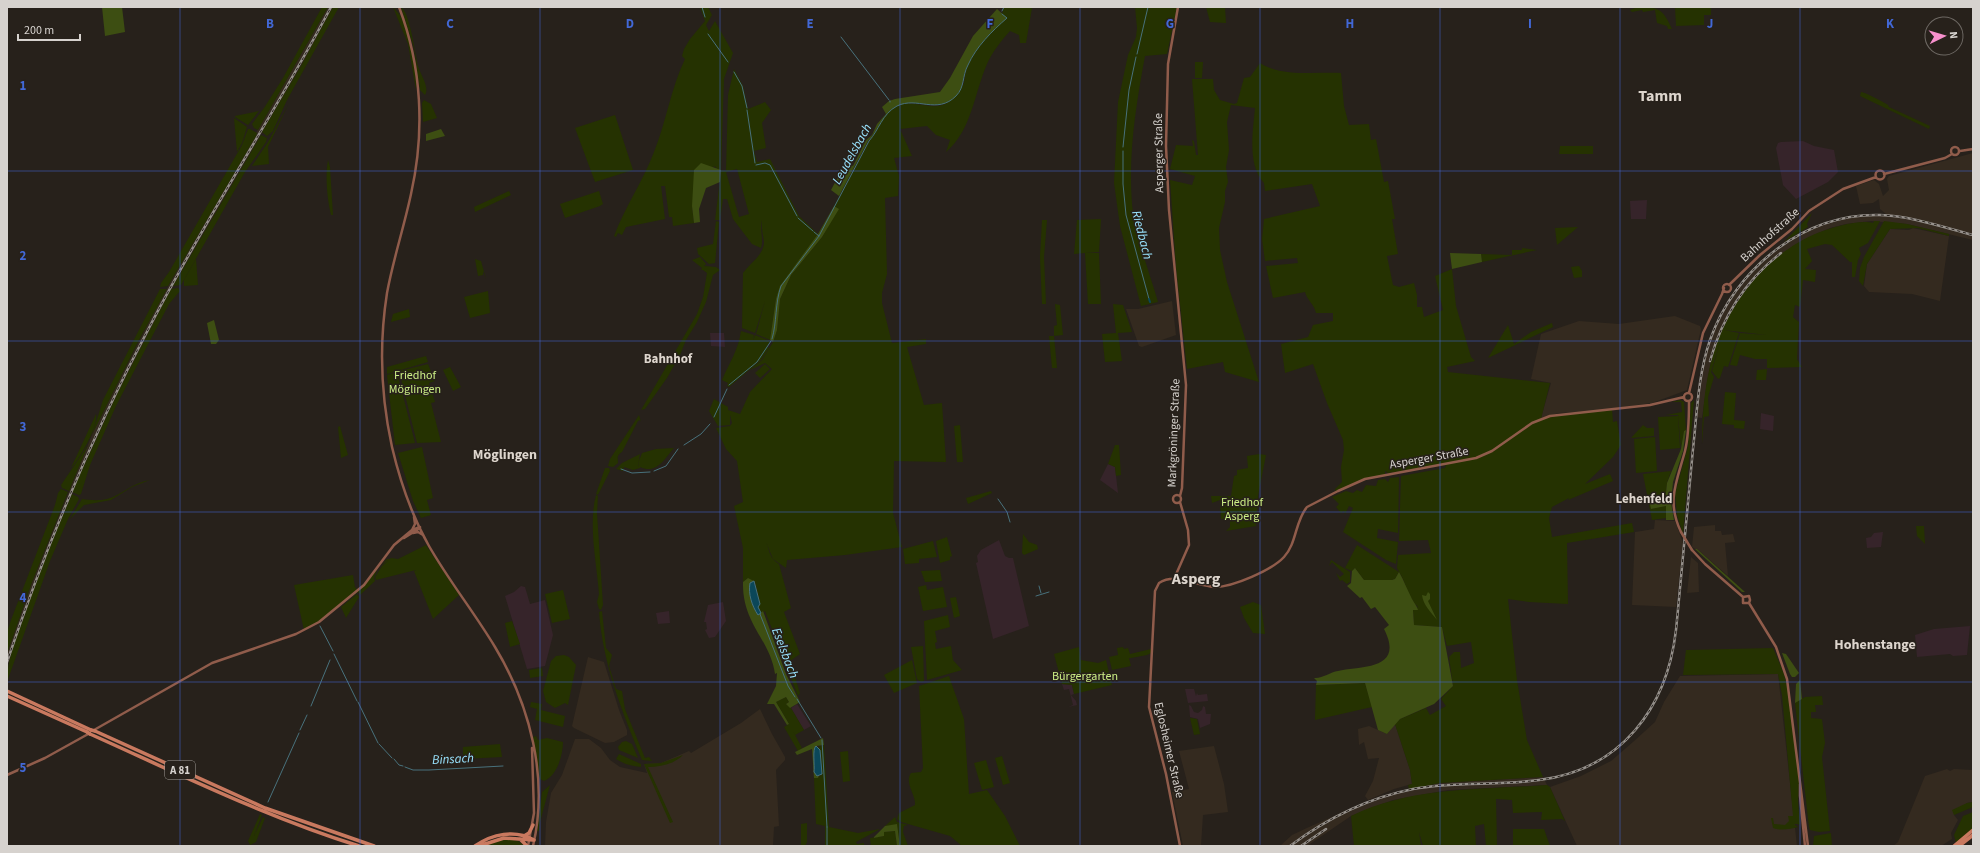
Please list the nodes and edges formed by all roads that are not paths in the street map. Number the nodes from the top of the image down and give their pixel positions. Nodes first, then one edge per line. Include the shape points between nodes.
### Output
1 (399, 7) edge
2 (1178, 7) edge
3 (1973, 149) edge
4 (1960, 151) junction
5 (1952, 154) junction
6 (1884, 174) junction
7 (1876, 177) junction
8 (1730, 286) junction
9 (1724, 288) junction
10 (1727, 292) junction
11 (1722, 294) junction
12 (1177, 299) joint
13 (1689, 393) junction
14 (1684, 397) junction
15 (1689, 401) junction
16 (1180, 496) junction
17 (1180, 502) junction
18 (414, 515) junction
19 (420, 527) junction
20 (412, 530) junction
21 (410, 534) junction
22 (424, 536) junction
23 (402, 538) junction
24 (1174, 579) junction
25 (1743, 597) junction
26 (1749, 603) junction
27 (7, 691) edge
28 (7, 696) edge
29 (91, 732) junction
30 (532, 742) junction
31 (7, 775) edge
32 (1800, 778) junction
33 (265, 810) junction
34 (533, 825) junction
35 (1973, 830) edge
36 (1973, 835) edge
37 (524, 836) junction
38 (519, 839) junction
39 (532, 840) junction
40 (359, 846) edge
41 (374, 846) edge
42 (475, 846) edge
43 (479, 846) edge
44 (528, 846) edge
45 (533, 846) edge
46 (1180, 846) edge
47 (1805, 846) edge
48 (1808, 846) edge
49 (1954, 846) edge
50 (1959, 846) edge

1 - 18 main road via 412,46 419,105 419,136 411,194 391,274 383,327 382,360 383,388 392,446
2 - 12 main road, Asperger Straße via 1168,62 1167,122 1167,178
3 - 4 main road
4 - 5 main road via 1958,155
4 - 5 main road via 1954,148 1951,150
5 - 6 main road
6 - 7 main road via 1882,180
6 - 7 main road via 1879,171
7 - 8 main road, Bahnhofstraße via 1843,189 1809,211
8 - 9 main road via 1725,285
8 - 10 main road, Bahnhofstraße via 1730,291
9 - 10 main road
9 - 11 main road
10 - 11 main road
11 - 13 main road via 1703,333
12 - 16 main road, Markgröninger Straße via 1186,385
13 - 14 main road
13 - 15 main road via 1692,398
14 - 15 main road
14 - 24 main road, Asperger Straße via 1650,405 1550,416 1532,423 1483,456 1365,479 1313,503 1304,511 1287,553 1275,565 1221,586 1207,586
15 - 25 main road, bridge via 1687,438 1674,494 1675,516 1692,550
16 - 17 main road
16 - 17 main road via 1175,495 1174,499
17 - 24 main road, Markgröninger Straße via 1188,530 1189,545
18 - 19 main road
18 - 20 main road via 415,524
19 - 20 main road
19 - 21 main road
19 - 22 main road
20 - 23 main road
21 - 22 main road via 418,532
21 - 23 main road
22 - 30 main road via 502,659 517,692
23 - 31 main road via 389,550 364,585 319,622 296,634 212,663 45,758
24 - 46 main road, Eglosheimer Straße via 1156,586 1149,707 1166,774
25 - 26 main road via 1743,602
25 - 26 main road via 1749,596
26 - 32 main road via 1768,633 1784,667 1790,694
27 - 29 highway, A 81
28 - 29 highway, A 81
29 - 33 highway, A 81
30 - 34 main road via 535,794
30 - 39 main road via 539,787 538,817
32 - 47 main road
32 - 48 main road
33 - 40 highway, A 81
33 - 41 highway, A 81
34 - 37 highway
34 - 39 main road
35 - 49 highway
36 - 50 highway
37 - 39 highway
37 - 42 highway via 505,834
38 - 39 highway
38 - 43 highway via 504,838
38 - 44 highway
39 - 44 main road
39 - 45 main road

